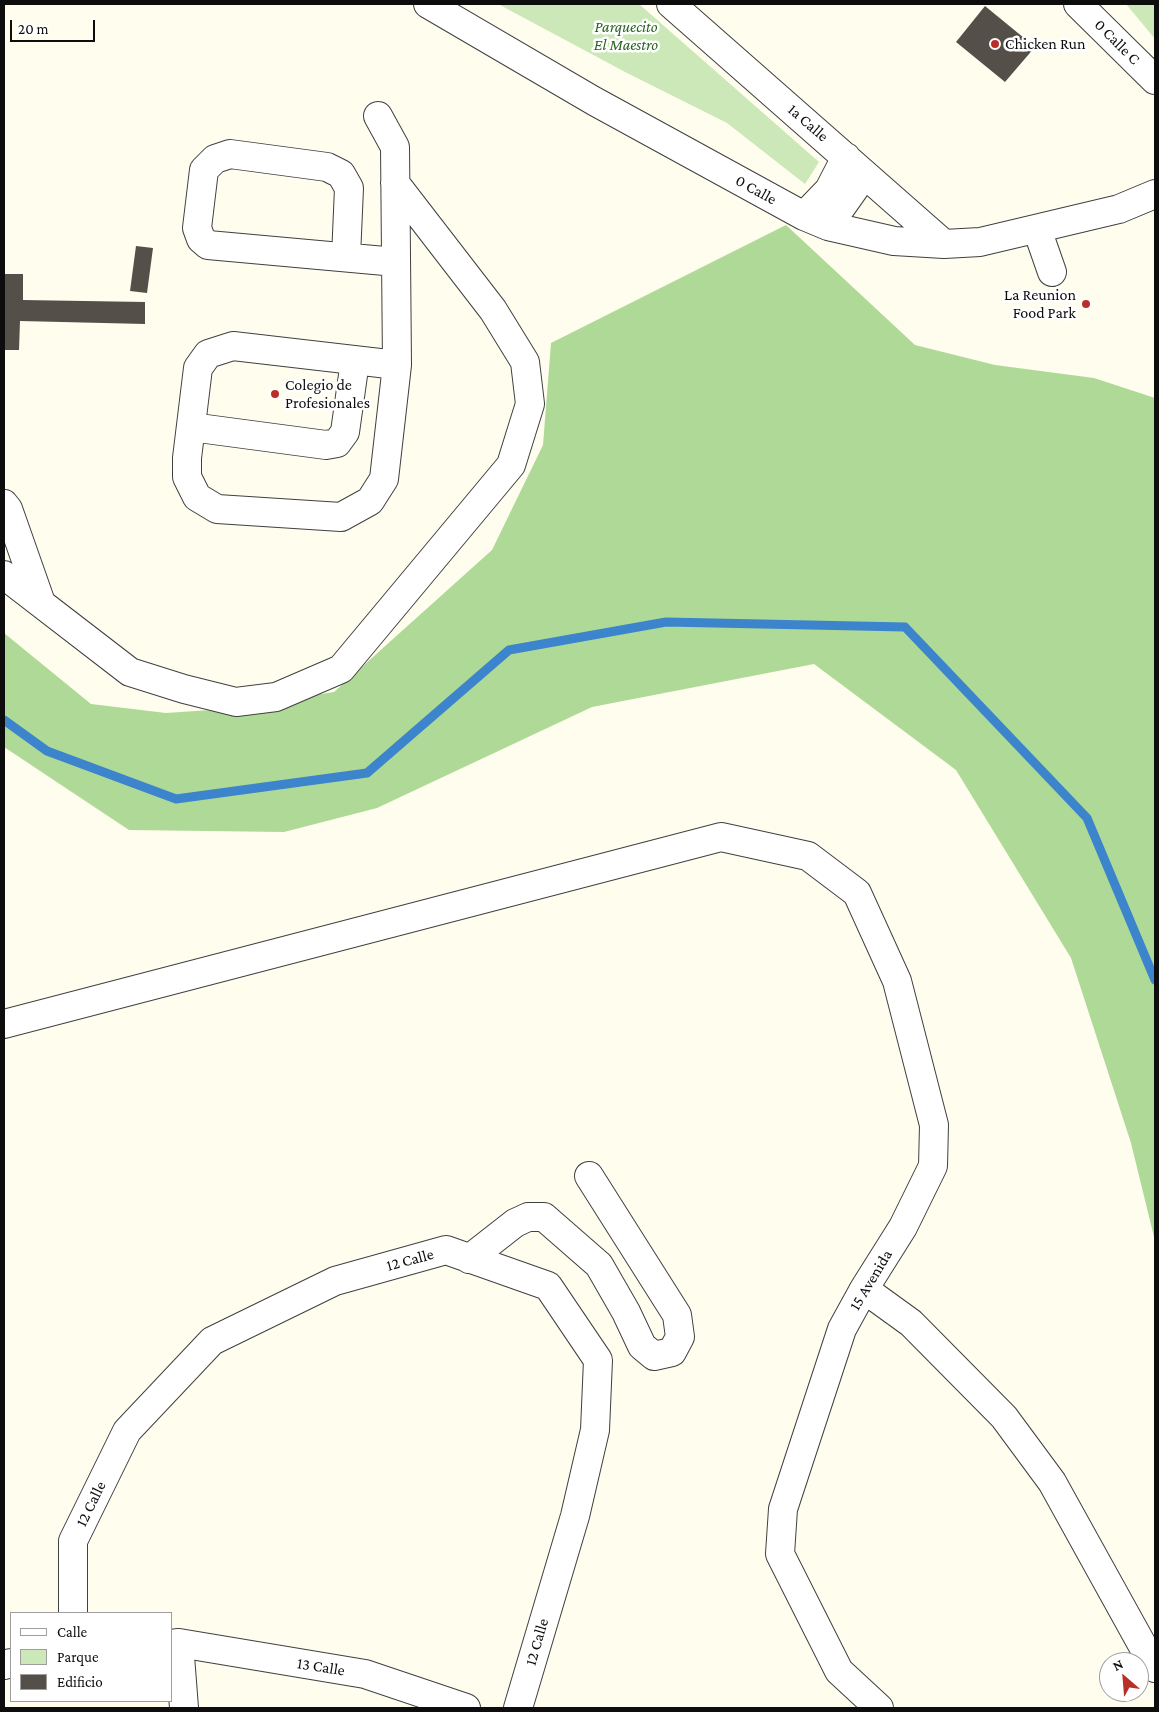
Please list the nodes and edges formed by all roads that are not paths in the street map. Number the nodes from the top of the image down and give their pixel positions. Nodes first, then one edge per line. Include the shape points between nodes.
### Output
1 (428, 4) edge
2 (672, 4) edge
3 (1078, 4) edge
4 (1155, 80) edge
5 (378, 116) dead end
6 (855, 166) junction
7 (395, 183) junction
8 (1155, 194) edge
9 (1155, 208) edge
10 (1120, 209) junction
11 (816, 221) junction
12 (1037, 229) junction
13 (944, 244) junction
14 (346, 257) junction
15 (396, 262) junction
16 (1052, 272) dead end
17 (355, 361) junction
18 (397, 365) junction
19 (191, 426) junction
20 (4, 504) edge
21 (4, 575) edge
22 (41, 603) junction
23 (4, 1024) edge
24 (589, 1176) dead end
25 (470, 1259) junction
26 (864, 1289) junction
27 (73, 1612) edge
28 (175, 1644) edge
29 (1155, 1668) edge
30 (184, 1708) edge
31 (466, 1708) edge
32 (518, 1708) edge
33 (879, 1708) edge

1 - 11 street, 0 Calle via 594,101
2 - 6 street, 1a Calle
3 - 4 street, 0 Calle C
5 - 7 street via 395,148
6 - 11 street via 830,190
6 - 13 street, 1a Calle
7 - 15 street
7 - 22 street via 492,310 525,362 530,404 511,465 341,669 276,697 236,702 130,672
8 - 10 street, 0 Calle
9 - 10 street, 0 Calle
10 - 12 street, 0 Calle
11 - 13 street, 0 Calle via 894,241
12 - 13 street, 0 Calle via 980,242
12 - 16 street
14 - 14 street via 208,245 201,239 197,228 204,170 215,158 230,154 328,167 341,174 349,188
14 - 15 street
15 - 18 street
17 - 18 street
17 - 19 street via 233,346 208,354 198,368
17 - 19 street via 345,432 337,443 326,445
18 - 19 street via 384,479 370,501 341,517 216,509 197,497 187,477
20 - 22 street
21 - 22 street
23 - 26 street, 15 Avenida via 721,837 808,856 857,893 896,981 934,1125 933,1166 903,1226
24 - 25 street via 677,1315 680,1337 672,1352 654,1356 642,1346 599,1265 544,1217 528,1217 515,1223
25 - 27 street, 12 Calle via 446,1250 335,1281 212,1341 126,1431 73,1541
25 - 32 street, 12 Calle via 548,1286 598,1360 595,1430 584,1478
26 - 29 street via 911,1323 1004,1418 1052,1482
26 - 33 street, 15 Avenida via 842,1329 783,1509 780,1554 839,1671
28 - 30 street
28 - 31 street, 13 Calle via 365,1674

